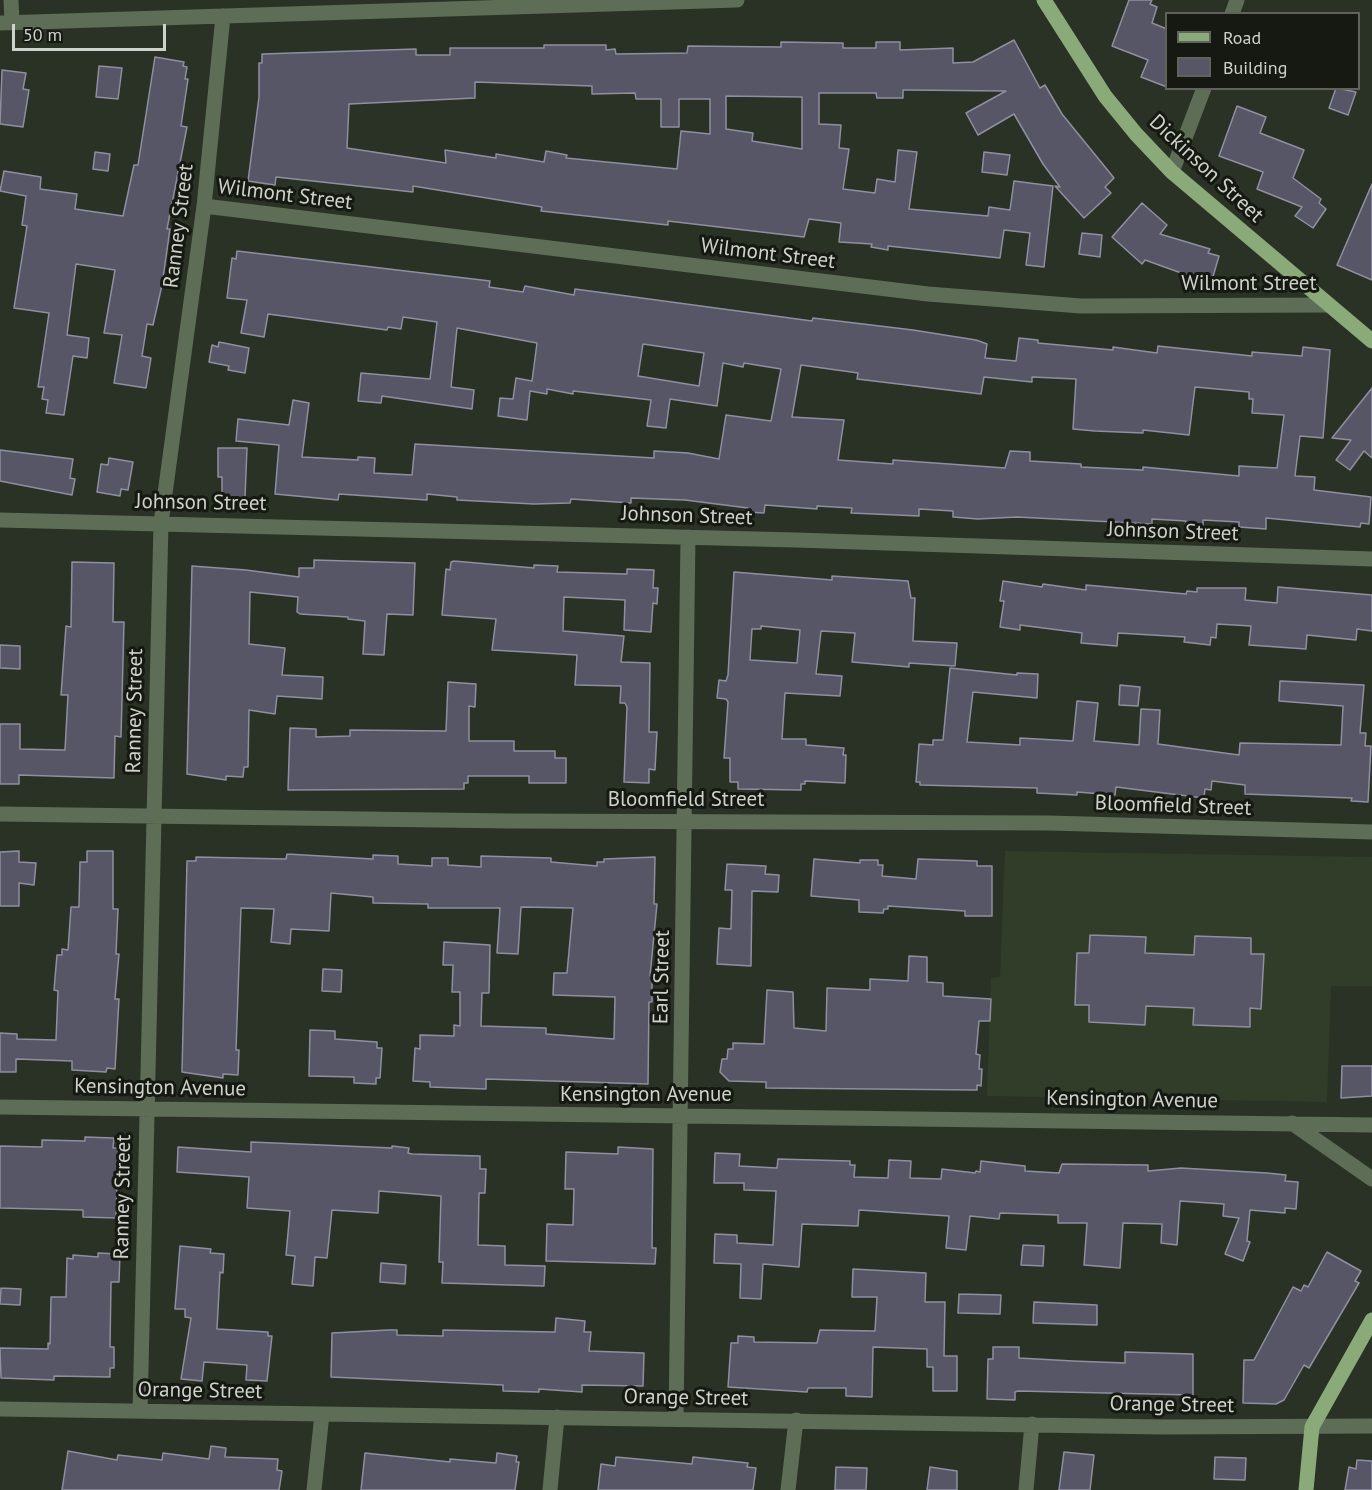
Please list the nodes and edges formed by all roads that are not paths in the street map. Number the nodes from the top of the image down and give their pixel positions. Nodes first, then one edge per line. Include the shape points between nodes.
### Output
1 (11, 0) edge
2 (737, 0) edge
3 (1044, 0) edge
4 (306, 6) edge
5 (223, 16) junction
6 (6, 23) edge
7 (1203, 90) edge
8 (1172, 172) junction
9 (204, 206) junction
10 (1328, 305) junction
11 (1372, 341) edge
12 (0, 520) edge
13 (161, 523) junction
14 (688, 537) junction
15 (1372, 559) edge
16 (0, 814) edge
17 (153, 816) junction
18 (686, 821) junction
19 (1372, 832) edge
20 (0, 1107) edge
21 (145, 1109) junction
22 (681, 1116) junction
23 (1292, 1124) junction
24 (1372, 1125) edge
25 (1372, 1179) edge
26 (1372, 1320) edge
27 (0, 1409) edge
28 (140, 1411) junction
29 (322, 1414) junction
30 (557, 1417) junction
31 (676, 1419) junction
32 (796, 1420) junction
33 (1032, 1424) junction
34 (1372, 1426) edge
35 (1312, 1427) junction
36 (314, 1490) edge
37 (550, 1490) edge
38 (788, 1490) edge
39 (1026, 1490) edge
40 (1305, 1490) edge

1 - 6 street
2 - 4 street
3 - 8 main road, Dickinson Street via 1112,105
4 - 5 street
5 - 6 street
5 - 9 street, Ranney Street
7 - 8 street
8 - 10 main road, Dickinson Street
9 - 10 street, Wilmont Street via 928,294 1081,306
9 - 13 street, Ranney Street
10 - 11 main road, Dickinson Street
12 - 13 street, Johnson Street
13 - 14 street, Johnson Street
13 - 17 street, Ranney Street
14 - 15 street, Johnson Street
14 - 18 street, Earl Street
16 - 17 street, Bloomfield Street
17 - 18 street, Bloomfield Street
17 - 21 street, Ranney Street
18 - 19 street, Bloomfield Street via 1049,823
18 - 22 street, Earl Street
20 - 21 street, Kensington Avenue
21 - 22 street, Kensington Avenue
21 - 28 street, Ranney Street
22 - 23 street, Kensington Avenue
22 - 31 street, Earl Street
23 - 24 street, Kensington Avenue
23 - 25 street
26 - 35 main road
27 - 28 street, Orange Street
28 - 29 street, Orange Street
29 - 30 street, Orange Street
29 - 36 street
30 - 31 street, Orange Street
30 - 37 street
31 - 32 street, Orange Street
32 - 33 street, Orange Street
32 - 38 street
33 - 35 street, Orange Street
33 - 39 street
34 - 35 street, Orange Street
35 - 40 main road

